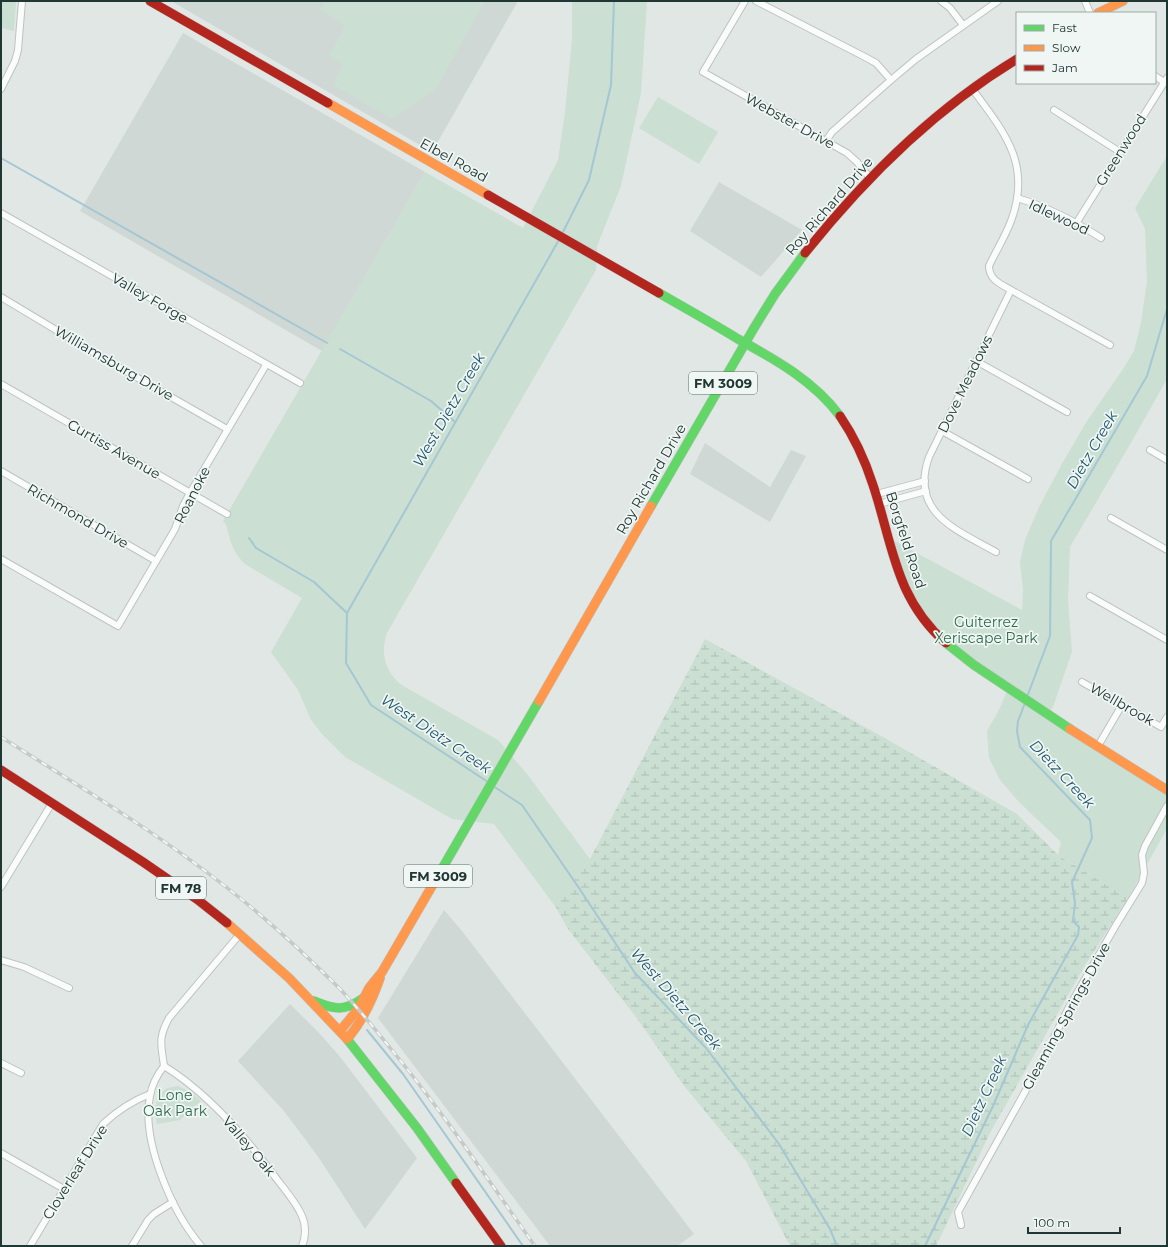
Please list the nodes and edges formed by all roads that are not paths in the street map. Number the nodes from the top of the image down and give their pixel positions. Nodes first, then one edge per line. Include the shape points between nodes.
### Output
1 (22, 1) edge
2 (150, 1) edge
3 (745, 1) edge
4 (756, 1) edge
5 (941, 1) edge
6 (998, 1) edge
7 (1085, 1) edge
8 (1123, 1) edge
9 (1090, 12) edge
10 (1100, 12) edge
11 (963, 25) junction
12 (1016, 60) edge
13 (1156, 76) edge
14 (891, 80) junction
15 (1166, 80) edge
16 (1, 89) edge
17 (973, 90) junction
18 (1054, 110) dead end
19 (826, 141) junction
20 (1120, 152) junction
21 (870, 178) junction
22 (1017, 198) junction
23 (1, 213) edge
24 (1077, 222) junction
25 (1101, 238) dead end
26 (1011, 290) junction
27 (1, 298) edge
28 (746, 343) junction
29 (1110, 345) dead end
30 (976, 361) junction
31 (266, 365) junction
32 (300, 383) dead end
33 (1, 384) edge
34 (1067, 412) dead end
35 (227, 429) junction
36 (942, 431) junction
37 (1150, 450) dead end
38 (1167, 460) edge
39 (1, 471) edge
40 (1028, 479) dead end
41 (925, 481) junction
42 (926, 490) junction
43 (190, 493) junction
44 (877, 494) junction
45 (879, 504) junction
46 (227, 514) dead end
47 (1111, 518) dead end
48 (1167, 550) edge
49 (996, 552) dead end
50 (1, 559) edge
51 (156, 561) junction
52 (1090, 596) dead end
53 (1167, 640) edge
54 (1082, 682) dead end
55 (1122, 705) junction
56 (1167, 717) edge
57 (1098, 746) junction
58 (1, 770) edge
59 (1167, 790) edge
60 (52, 803) junction
61 (1167, 806) edge
62 (1, 887) edge
63 (240, 934) junction
64 (1, 960) edge
65 (382, 972) junction
66 (69, 988) dead end
67 (363, 997) junction
68 (310, 1000) junction
69 (340, 1031) junction
70 (347, 1039) junction
71 (1, 1063) edge
72 (164, 1066) junction
73 (21, 1073) dead end
74 (150, 1094) junction
75 (1, 1153) edge
76 (64, 1189) junction
77 (173, 1202) junction
78 (961, 1225) dead end
79 (30, 1246) edge
80 (132, 1246) edge
81 (201, 1246) edge
82 (302, 1246) edge
83 (501, 1246) edge

1 - 16 street via 18,50
2 - 28 main road, Elbel Road
3 - 19 street, Webster Drive via 703,72
4 - 14 street via 865,56 876,63
5 - 11 street
6 - 11 street
7 - 9 street
8 - 10 main road
11 - 14 street
12 - 17 main road, Roy Richard Drive / FM 3009
13 - 15 street
14 - 19 street via 832,132
15 - 20 street, Greenwood
17 - 21 main road, Roy Richard Drive / FM 3009 via 922,129
17 - 22 street via 997,122 1013,150 1018,175
18 - 20 street
19 - 21 street, Webster Drive via 847,153
20 - 24 street, Greenwood
21 - 28 main road, Roy Richard Drive / FM 3009 via 789,273
22 - 24 street, Idlewood via 1046,207
22 - 26 street via 1010,223 989,266 995,281
23 - 31 street, Valley Forge
24 - 25 street, Idlewood
26 - 29 street
26 - 30 street, Dove Meadows
27 - 35 street, Williamsburg Drive
28 - 44 main road, Borgfeld Road via 799,376 829,401 846,423 865,458
28 - 65 main road, Roy Richard Drive / FM 3009
30 - 34 street
30 - 36 street, Dove Meadows
31 - 32 street, Valley Forge
31 - 35 street, Roanoke
33 - 43 street, Curtiss Avenue
35 - 43 street, Roanoke
36 - 40 street
36 - 41 street, Dove Meadows via 926,466
37 - 38 street
39 - 51 street, Richmond Drive
41 - 42 street, Dove Meadows
41 - 44 street
42 - 45 street
42 - 49 street via 931,505 944,522
43 - 46 street, Curtiss Avenue
43 - 51 street, Roanoke via 175,529
44 - 45 main road, Borgfeld Road
45 - 57 main road, Borgfeld Road via 899,575 926,624 946,645 1011,691
47 - 48 street
50 - 51 street, Roanoke via 118,626
52 - 53 street
54 - 55 street, Wellbrook
55 - 56 street, Wellbrook via 1162,727
55 - 57 street
57 - 59 main road, Borgfeld Road
58 - 60 main road, FM 78
60 - 62 street
60 - 63 main road, FM 78 via 133,854
61 - 78 street, Gleaming Springs Drive via 1142,855 1142,883 1068,1009 1040,1065 958,1212
63 - 68 main road, FM 78
63 - 72 street via 169,1018 160,1040
64 - 66 street via 24,967
65 - 67 main road, Roy Richard Drive / FM 3009
65 - 70 main road, Roy Richard Drive / FM 3009 via 373,1001
67 - 68 main road via 346,1008 325,1006
67 - 69 main road, Roy Richard Drive / FM 3009 via 358,1009
68 - 69 main road, FM 78
69 - 70 main road, FM 78
70 - 83 main road, FM 78 via 417,1128
71 - 73 street
72 - 74 street via 155,1079
72 - 82 street, Valley Oak via 206,1098 226,1118 294,1201 304,1223
74 - 76 street, Cloverleaf Drive via 125,1106 103,1124
74 - 77 street via 148,1106 151,1136 157,1162
75 - 76 street
76 - 79 street, Cloverleaf Drive
77 - 80 street via 148,1220
77 - 81 street via 185,1225

